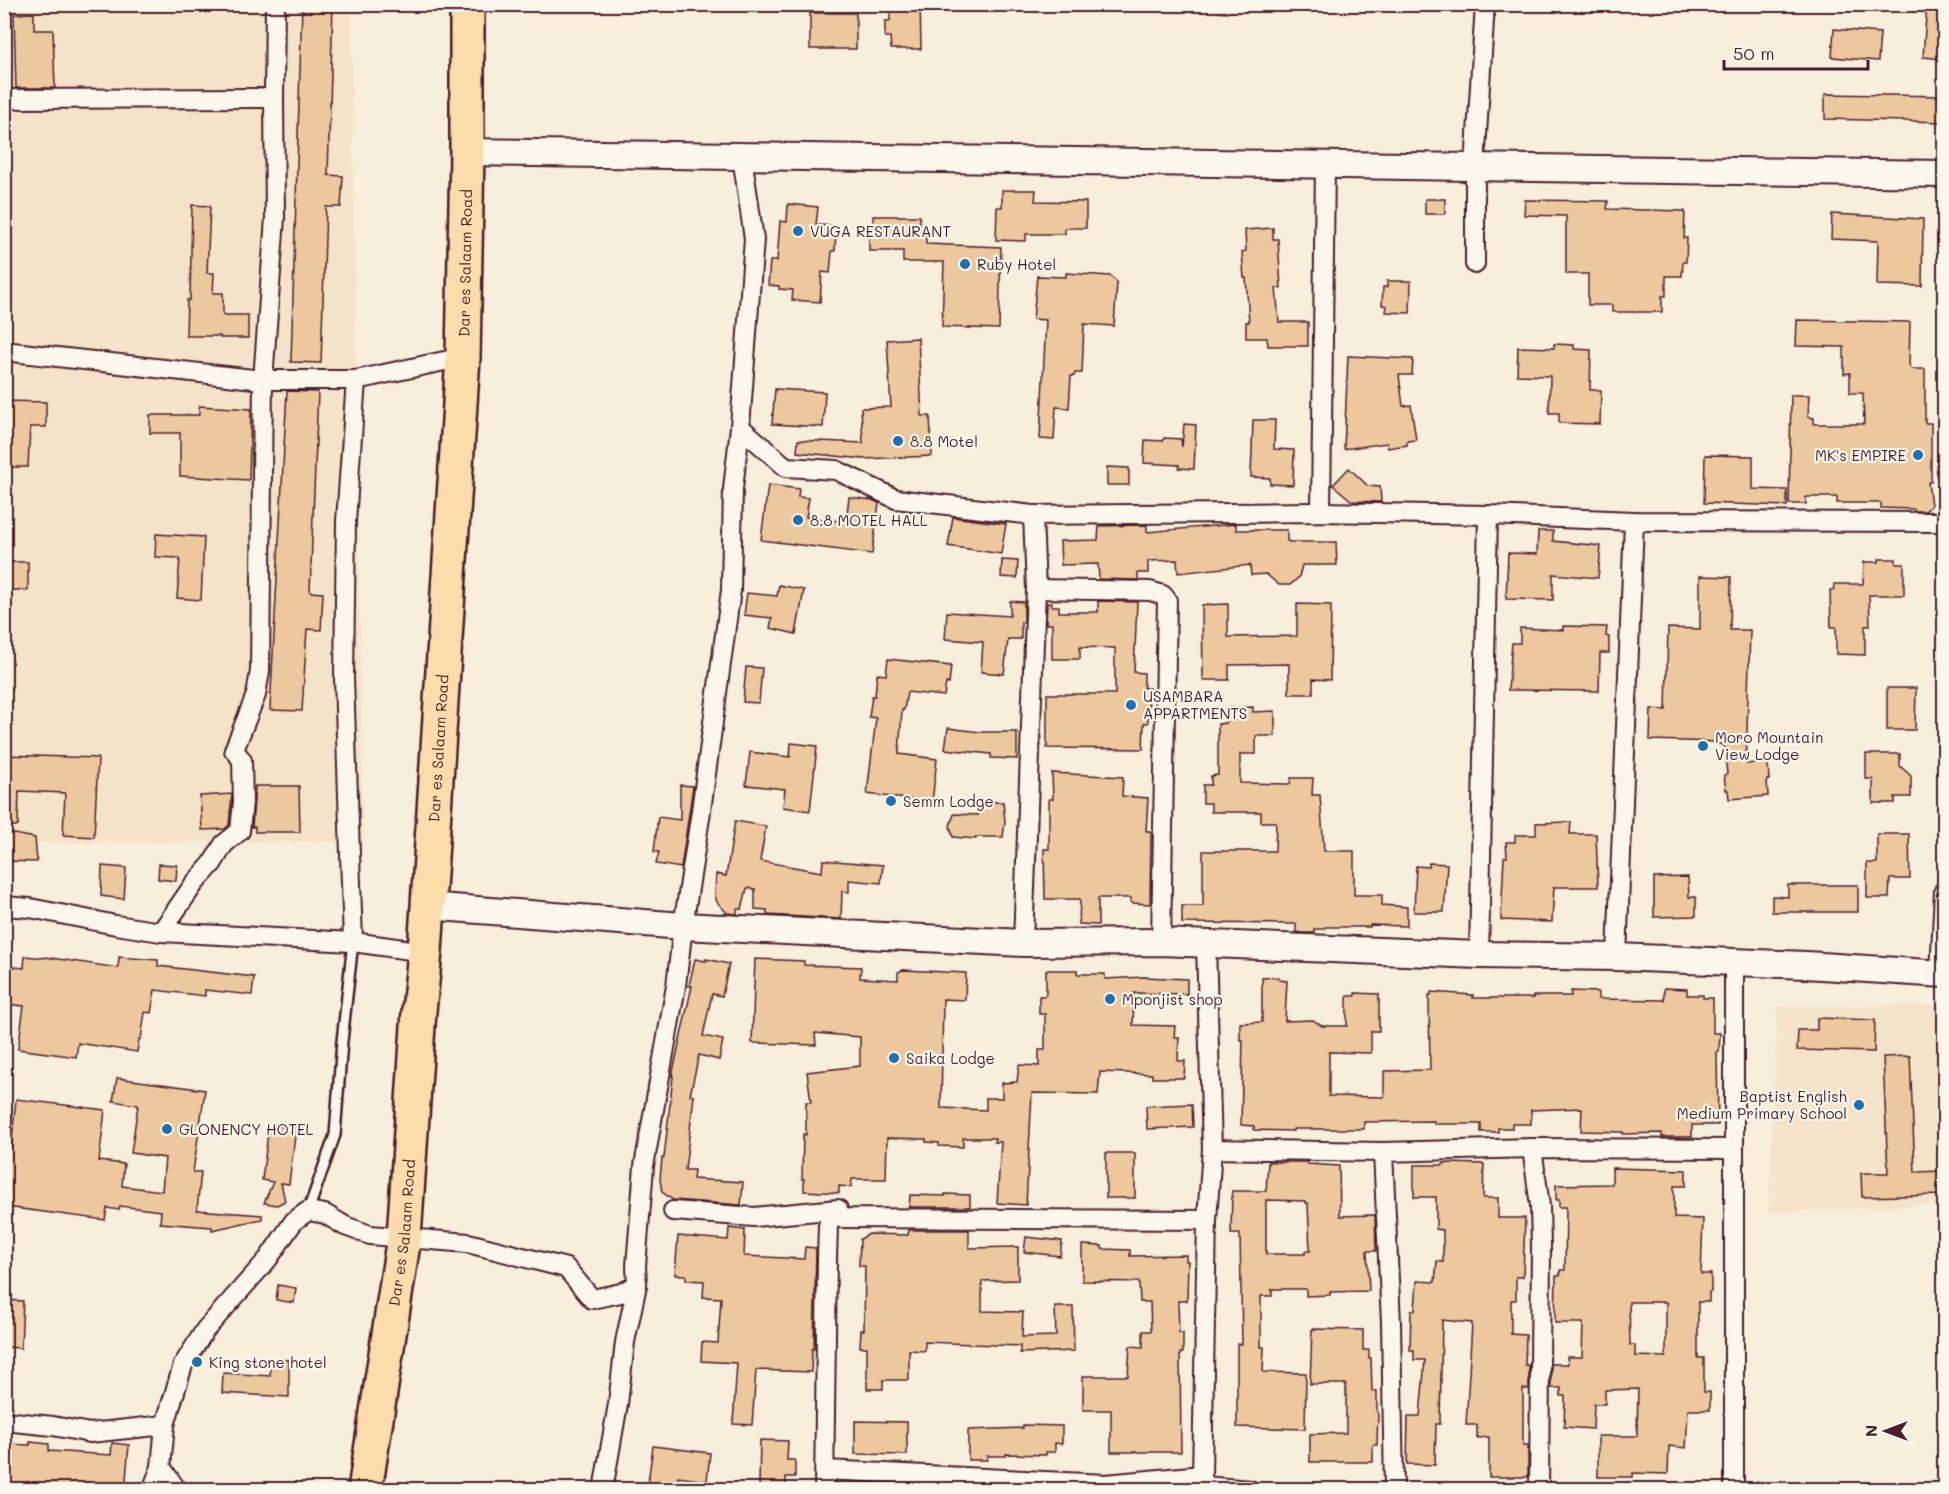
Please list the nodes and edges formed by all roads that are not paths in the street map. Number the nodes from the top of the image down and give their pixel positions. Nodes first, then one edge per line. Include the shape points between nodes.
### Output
1 (275, 4) edge
2 (467, 4) edge
3 (1485, 4) edge
4 (274, 98) junction
5 (4, 99) edge
6 (467, 152) junction
7 (742, 156) junction
8 (1325, 165) junction
9 (1475, 167) junction
10 (1944, 174) edge
11 (1475, 264) dead end
12 (4, 351) edge
13 (463, 357) junction
14 (263, 380) junction
15 (356, 380) junction
16 (740, 427) junction
17 (1321, 512) junction
18 (1033, 515) junction
19 (1488, 515) junction
20 (1634, 521) junction
21 (1944, 522) edge
22 (1036, 589) junction
23 (1944, 891) edge
24 (4, 906) edge
25 (427, 906) junction
26 (683, 926) junction
27 (161, 932) junction
28 (353, 942) junction
29 (1161, 942) junction
30 (1023, 943) junction
31 (1206, 945) junction
32 (425, 952) junction
33 (1479, 955) junction
34 (1617, 957) junction
35 (1734, 963) junction
36 (1942, 974) edge
37 (1532, 1148) junction
38 (1212, 1149) junction
39 (1733, 1149) junction
40 (1383, 1152) junction
41 (308, 1211) junction
42 (673, 1211) dead end
43 (832, 1211) junction
44 (1207, 1220) junction
45 (404, 1237) junction
46 (637, 1285) junction
47 (4, 1421) edge
48 (165, 1425) junction
49 (161, 1467) junction
50 (825, 1470) junction
51 (1203, 1483) edge
52 (152, 1490) edge
53 (177, 1490) edge
54 (365, 1490) edge
55 (603, 1490) edge
56 (824, 1490) edge
57 (1250, 1490) edge
58 (1394, 1490) edge
59 (1539, 1490) edge
60 (1734, 1490) edge

1 - 4 street
2 - 6 highway, Dar es Salaam Road
3 - 9 street
4 - 5 street
4 - 14 street via 275,218
6 - 7 street
6 - 13 highway, Dar es Salaam Road
7 - 8 street
7 - 16 street via 754,239
8 - 9 street
8 - 17 street
9 - 10 street
9 - 11 street
12 - 14 street
13 - 15 street
13 - 25 highway, Dar es Salaam Road
14 - 15 street
14 - 27 street via 260,671 256,696 234,750 242,760 240,831 224,843
15 - 28 street via 346,521 344,678
16 - 18 street via 786,467 836,470 896,499
16 - 26 street via 733,489 731,590
17 - 18 street
17 - 19 street
18 - 22 street
19 - 20 street
19 - 33 street
20 - 21 street
20 - 34 street
22 - 29 street via 1150,591 1167,600
22 - 30 street
23 - 36 street
24 - 27 street
25 - 26 street
25 - 32 highway, Dar es Salaam Road
26 - 30 street
26 - 46 street via 644,1166
27 - 28 street
28 - 32 street
28 - 41 lane via 335,1135
29 - 30 street
29 - 31 street
31 - 33 street
31 - 38 street
32 - 45 highway, Dar es Salaam Road
33 - 34 street
34 - 35 street
35 - 36 street
35 - 39 street
37 - 39 street
37 - 40 street
37 - 59 street via 1541,1246
38 - 40 street
38 - 44 street
39 - 60 street
40 - 58 street
41 - 45 street via 325,1214 370,1235
41 - 48 street via 294,1221 268,1259 205,1330 183,1365
42 - 43 street via 754,1217
43 - 44 street via 838,1209 840,1218
43 - 50 street via 827,1259
44 - 51 street
45 - 46 street via 468,1243 566,1269 592,1299
45 - 54 highway, Dar es Salaam Road
46 - 55 street
47 - 48 street via 90,1433
48 - 49 street
49 - 52 street
49 - 53 street
50 - 51 street via 1106,1484
50 - 56 street
51 - 57 street

